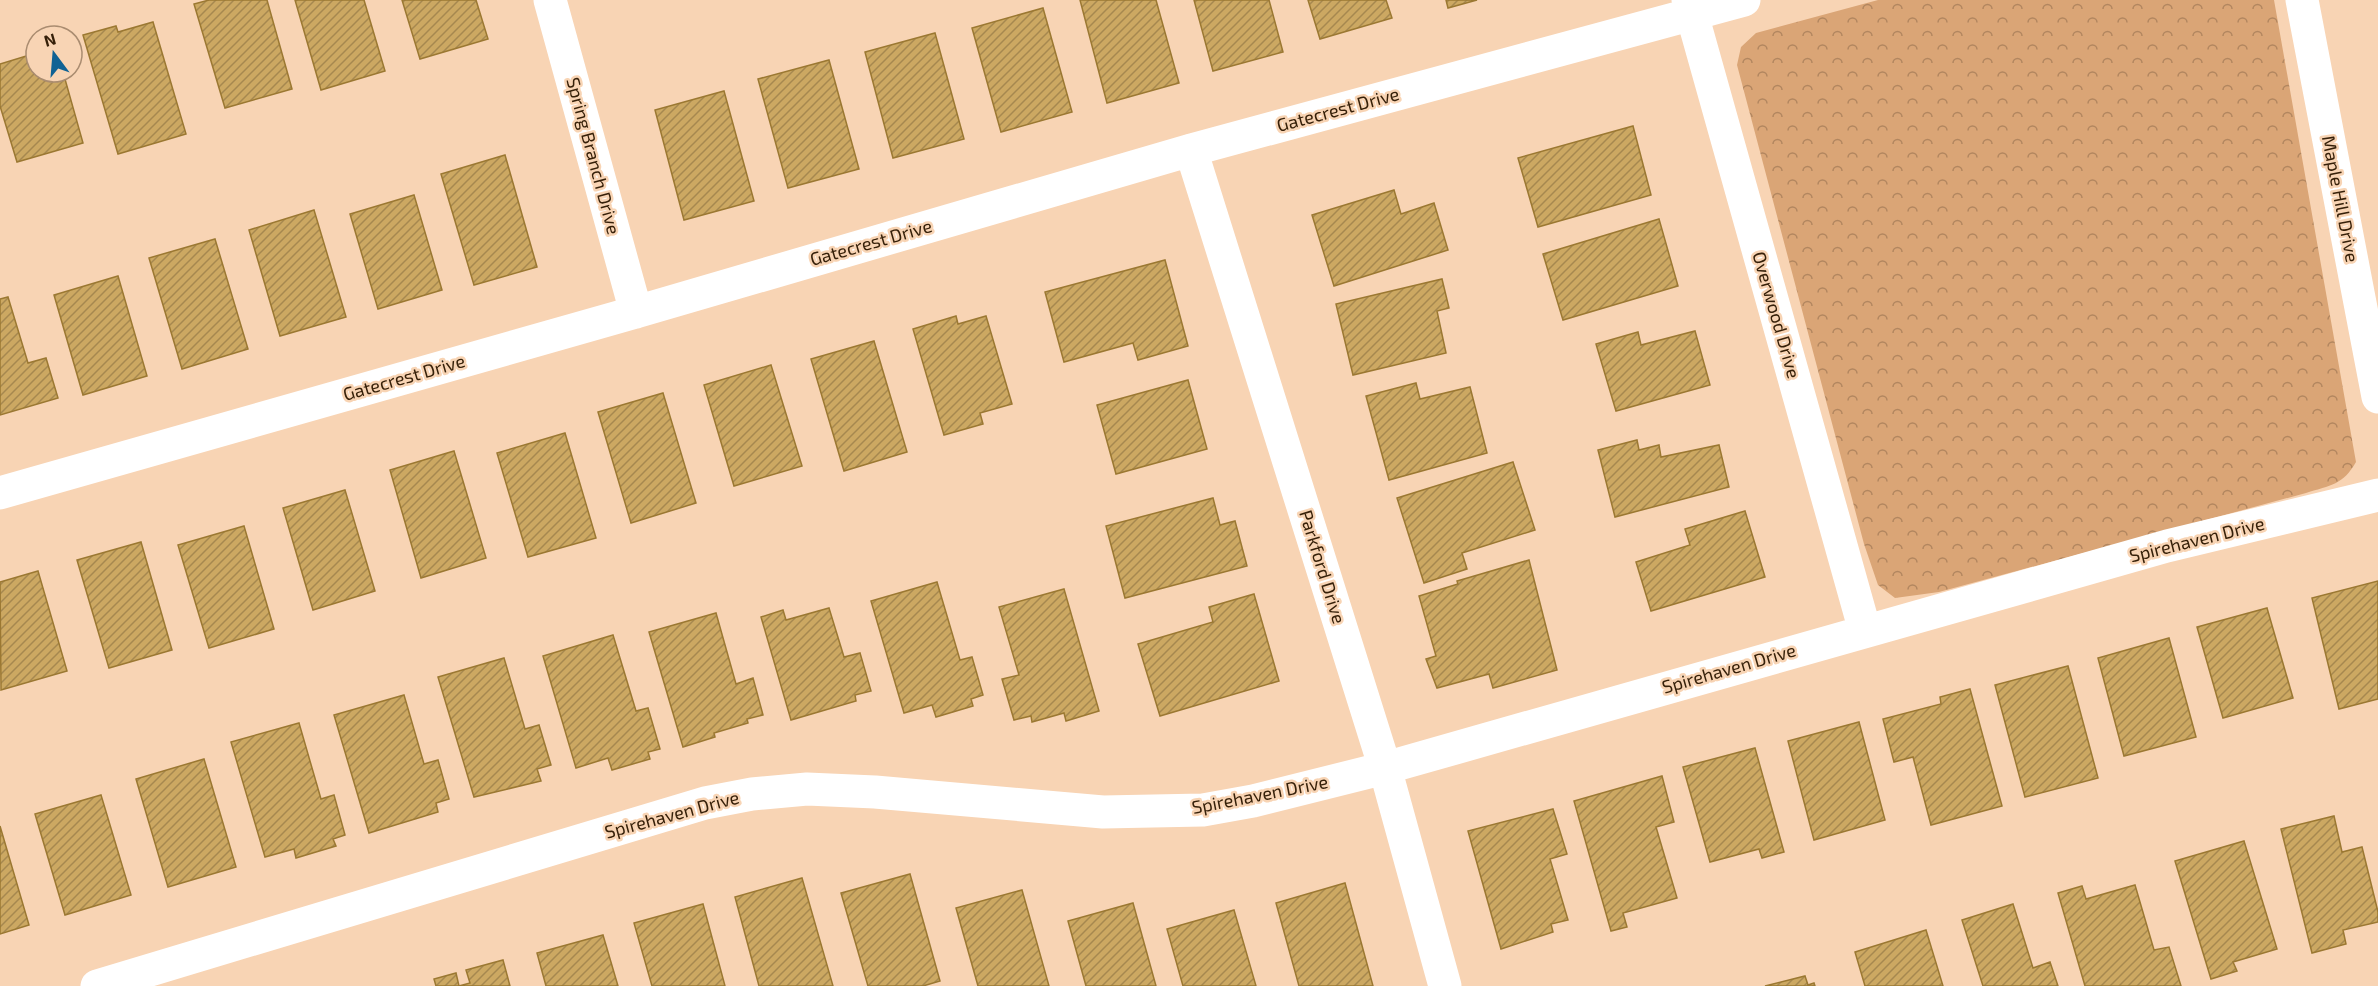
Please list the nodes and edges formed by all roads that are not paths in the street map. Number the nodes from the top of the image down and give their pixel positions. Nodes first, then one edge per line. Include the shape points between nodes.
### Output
1 (550, 0) edge
2 (1744, 0) edge
3 (2302, 0) edge
4 (1690, 7) edge
5 (1191, 150) junction
6 (636, 312) junction
7 (2378, 397) edge
8 (0, 493) edge
9 (2378, 495) edge
10 (1865, 630) junction
11 (1385, 768) junction
12 (96, 986) edge
13 (1445, 986) edge

1 - 6 street, Spring Branch Drive
2 - 4 street, Gatecrest Drive
3 - 7 street, Maple Hill Drive
4 - 5 street, Gatecrest Drive
4 - 10 street, Overwood Drive
5 - 6 street, Gatecrest Drive
5 - 11 street, Parkford Drive
6 - 8 street, Gatecrest Drive
9 - 10 street, Spirehaven Drive via 2167,546
10 - 11 street, Spirehaven Drive
11 - 12 street, Spirehaven Drive via 1203,810 1103,812 807,789 752,794 705,803
11 - 13 street, Parkford Drive

